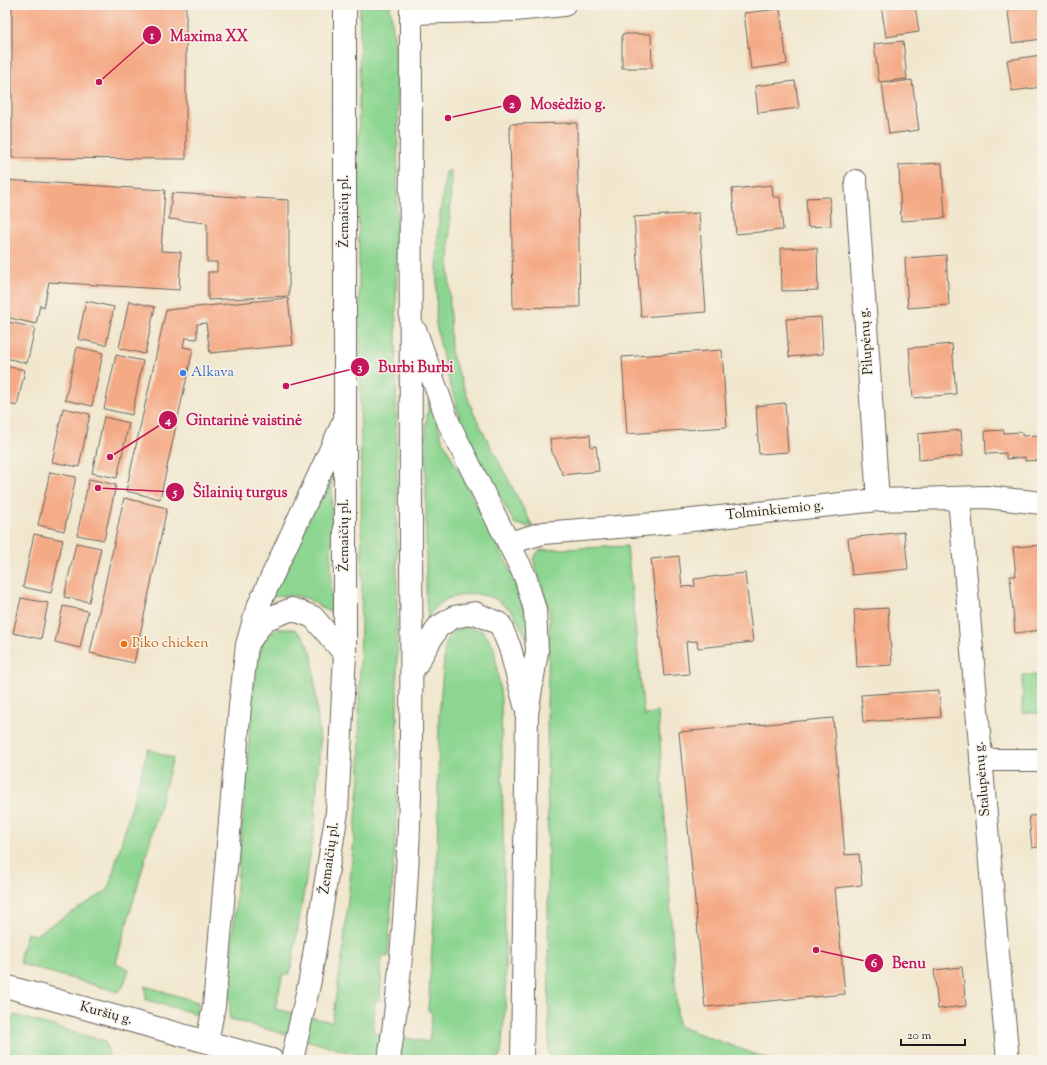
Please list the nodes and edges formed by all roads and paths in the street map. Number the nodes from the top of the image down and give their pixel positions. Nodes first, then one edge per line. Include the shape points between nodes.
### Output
1 (345, 5) edge
2 (564, 5) edge
3 (411, 9) edge
4 (856, 181) dead end
5 (411, 317) junction
6 (345, 420) junction
7 (960, 498) junction
8 (878, 500) junction
9 (1042, 503) edge
10 (509, 543) junction
11 (247, 645) junction
12 (345, 654) junction
13 (412, 672) junction
14 (528, 714) junction
15 (981, 760) junction
16 (1042, 760) edge
17 (5, 986) edge
18 (207, 1042) junction
19 (272, 1060) edge
20 (292, 1060) edge
21 (388, 1060) edge
22 (522, 1060) edge
23 (1008, 1060) edge

1 - 6 main road, Žemaičių pl.
2 - 3 main road via 515,10
3 - 5 main road
4 - 8 main road, Pilupėnų g.
5 - 10 main road via 449,424
5 - 13 main road
6 - 11 main road via 257,609
6 - 12 main road, Žemaičių pl.
7 - 8 main road, Tolminkiemio g.
7 - 9 main road, Tolminkiemio g. via 986,497
7 - 15 main road, Stalupėnų g.
8 - 10 main road, Tolminkiemio g. via 543,533
10 - 14 main road via 525,576 535,610 536,651
11 - 12 main road via 264,620 292,609 313,617
11 - 18 main road via 214,1006
12 - 20 main road, Žemaičių pl. via 337,812 310,980
13 - 14 main road via 438,628 454,617 475,613 500,624 510,648
13 - 21 main road via 409,852 397,1002
14 - 22 main road
15 - 16 main road
15 - 23 main road, Stalupėnų g.
17 - 18 main road, Kuršių g.
18 - 19 main road, Kuršių g.

